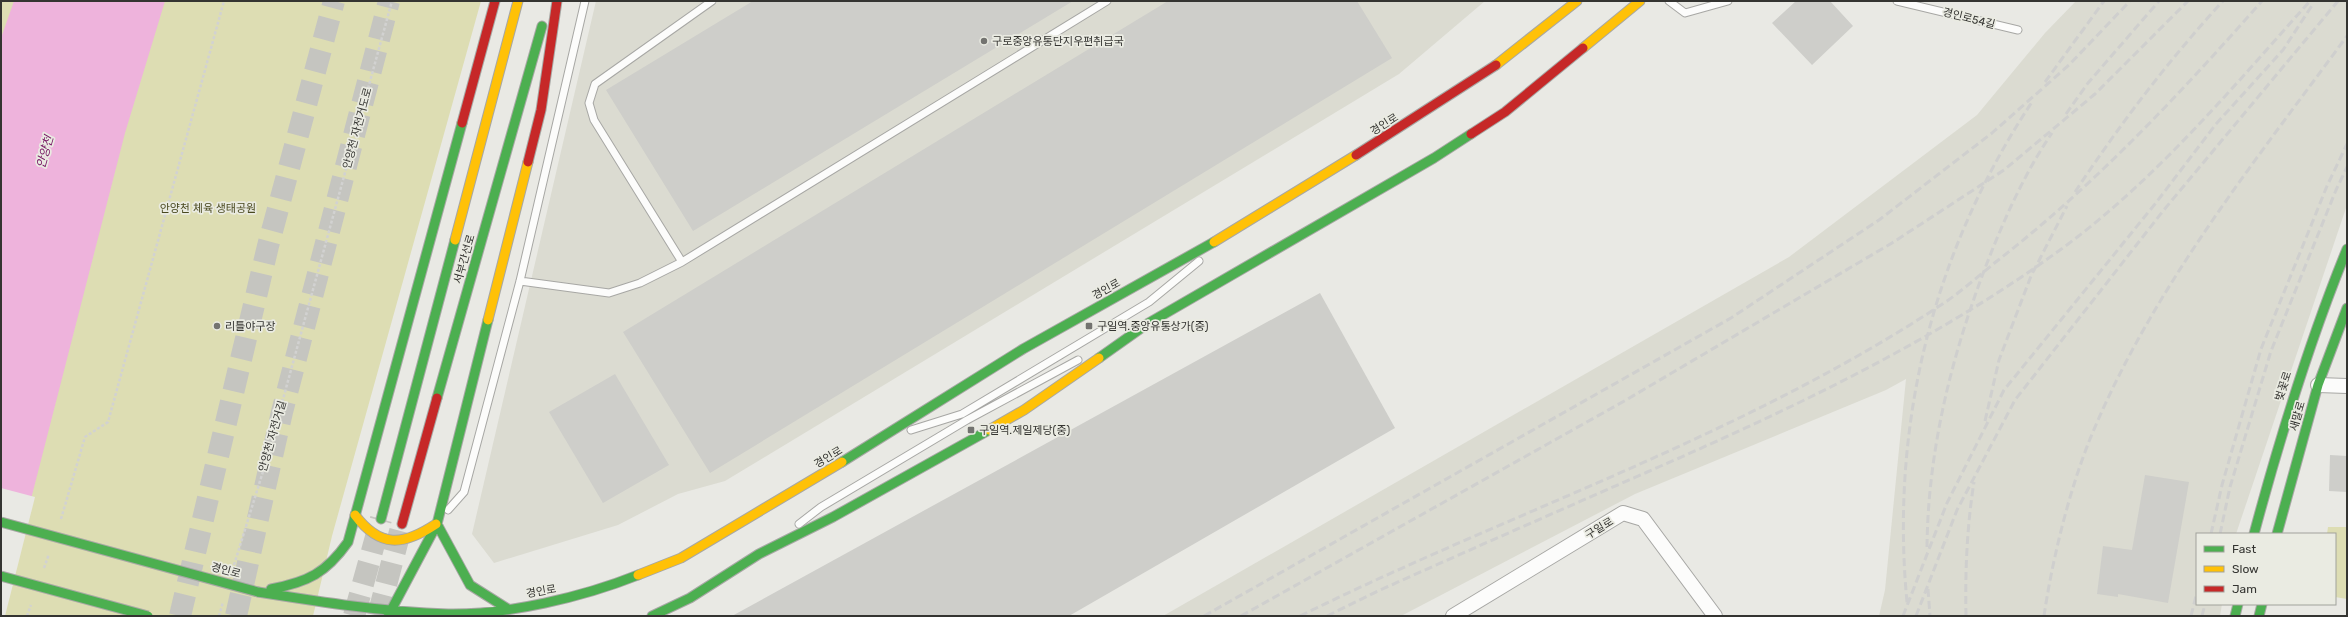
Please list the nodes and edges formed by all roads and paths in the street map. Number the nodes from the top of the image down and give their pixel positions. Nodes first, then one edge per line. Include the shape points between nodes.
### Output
1 (224, 1) edge
2 (392, 1) edge
3 (495, 1) edge
4 (518, 1) edge
5 (550, 1) edge
6 (557, 1) edge
7 (585, 1) edge
8 (712, 1) edge
9 (1107, 1) edge
10 (1577, 1) edge
11 (1640, 1) edge
12 (1669, 1) edge
13 (1728, 1) edge
14 (1897, 1) edge
15 (2018, 30) dead end
16 (1243, 226) junction
17 (2347, 249) edge
18 (322, 256) joint
19 (682, 262) junction
20 (520, 281) junction
21 (2347, 308) edge
22 (1147, 324) junction
23 (2318, 386) junction
24 (2347, 386) edge
25 (879, 440) junction
26 (355, 515) junction
27 (381, 519) tunnel mouth
28 (1, 522) edge
29 (59, 524) dead end
30 (402, 524) tunnel mouth
31 (436, 524) junction
32 (2254, 533) edge
33 (2277, 533) edge
34 (49, 553) dead end
35 (759, 554) junction
36 (232, 568) dead end
37 (41, 575) dead end
38 (1, 576) edge
39 (258, 592) junction
40 (225, 596) dead end
41 (31, 604) dead end
42 (337, 605) junction
43 (2238, 605) edge
44 (2262, 605) edge
45 (508, 609) junction
46 (389, 613) edge
47 (27, 616) edge
48 (148, 616) edge
49 (220, 616) edge
50 (333, 616) edge
51 (652, 616) edge
52 (1453, 616) edge
53 (1715, 616) edge
54 (2235, 616) edge
55 (2259, 616) edge

1 - 29 path via 108,422 85,437
2 - 18 path, 안양천 자전거도로
3 - 26 main road
4 - 27 main road, 서부간선로
5 - 30 main road, 서부간선로
6 - 31 main road via 541,110
7 - 20 lane
8 - 19 lane via 595,84 589,102 594,120
9 - 19 lane
10 - 16 main road, 경인로 via 1484,75
11 - 22 main road via 1498,116 1434,158
12 - 13 lane via 1685,12
14 - 15 lane, 경인로54길
16 - 25 main road, 경인로 via 1023,348
16 - 25 lane via 1149,302 968,410
17 - 32 main road, 벚꽃로 via 2296,383
18 - 36 path, 안양천 자전거길 via 265,466
19 - 20 lane via 640,283 609,293
20 - 31 lane via 464,492
21 - 23 main road, 새말로
22 - 35 main road via 1024,410 833,517
22 - 35 lane via 966,420 821,507
23 - 24 street
23 - 33 main road, 새말로
25 - 45 main road, 경인로 via 681,558 618,583 564,600
26 - 31 main road via 373,535 386,541 405,541 421,536
26 - 39 main road via 348,542 337,559 325,570 299,584
28 - 39 main road, 경인로, bridge
31 - 45 main road via 470,585
31 - 46 main road
34 - 37 path
35 - 51 main road via 690,598
38 - 48 main road, bridge
39 - 42 main road, 경인로
40 - 49 path
41 - 47 path
42 - 46 main road, 경인로
42 - 50 main road
43 - 54 main road
44 - 55 main road
45 - 46 main road, 경인로 via 449,614
52 - 53 street, 구일로 via 1623,513 1642,519

